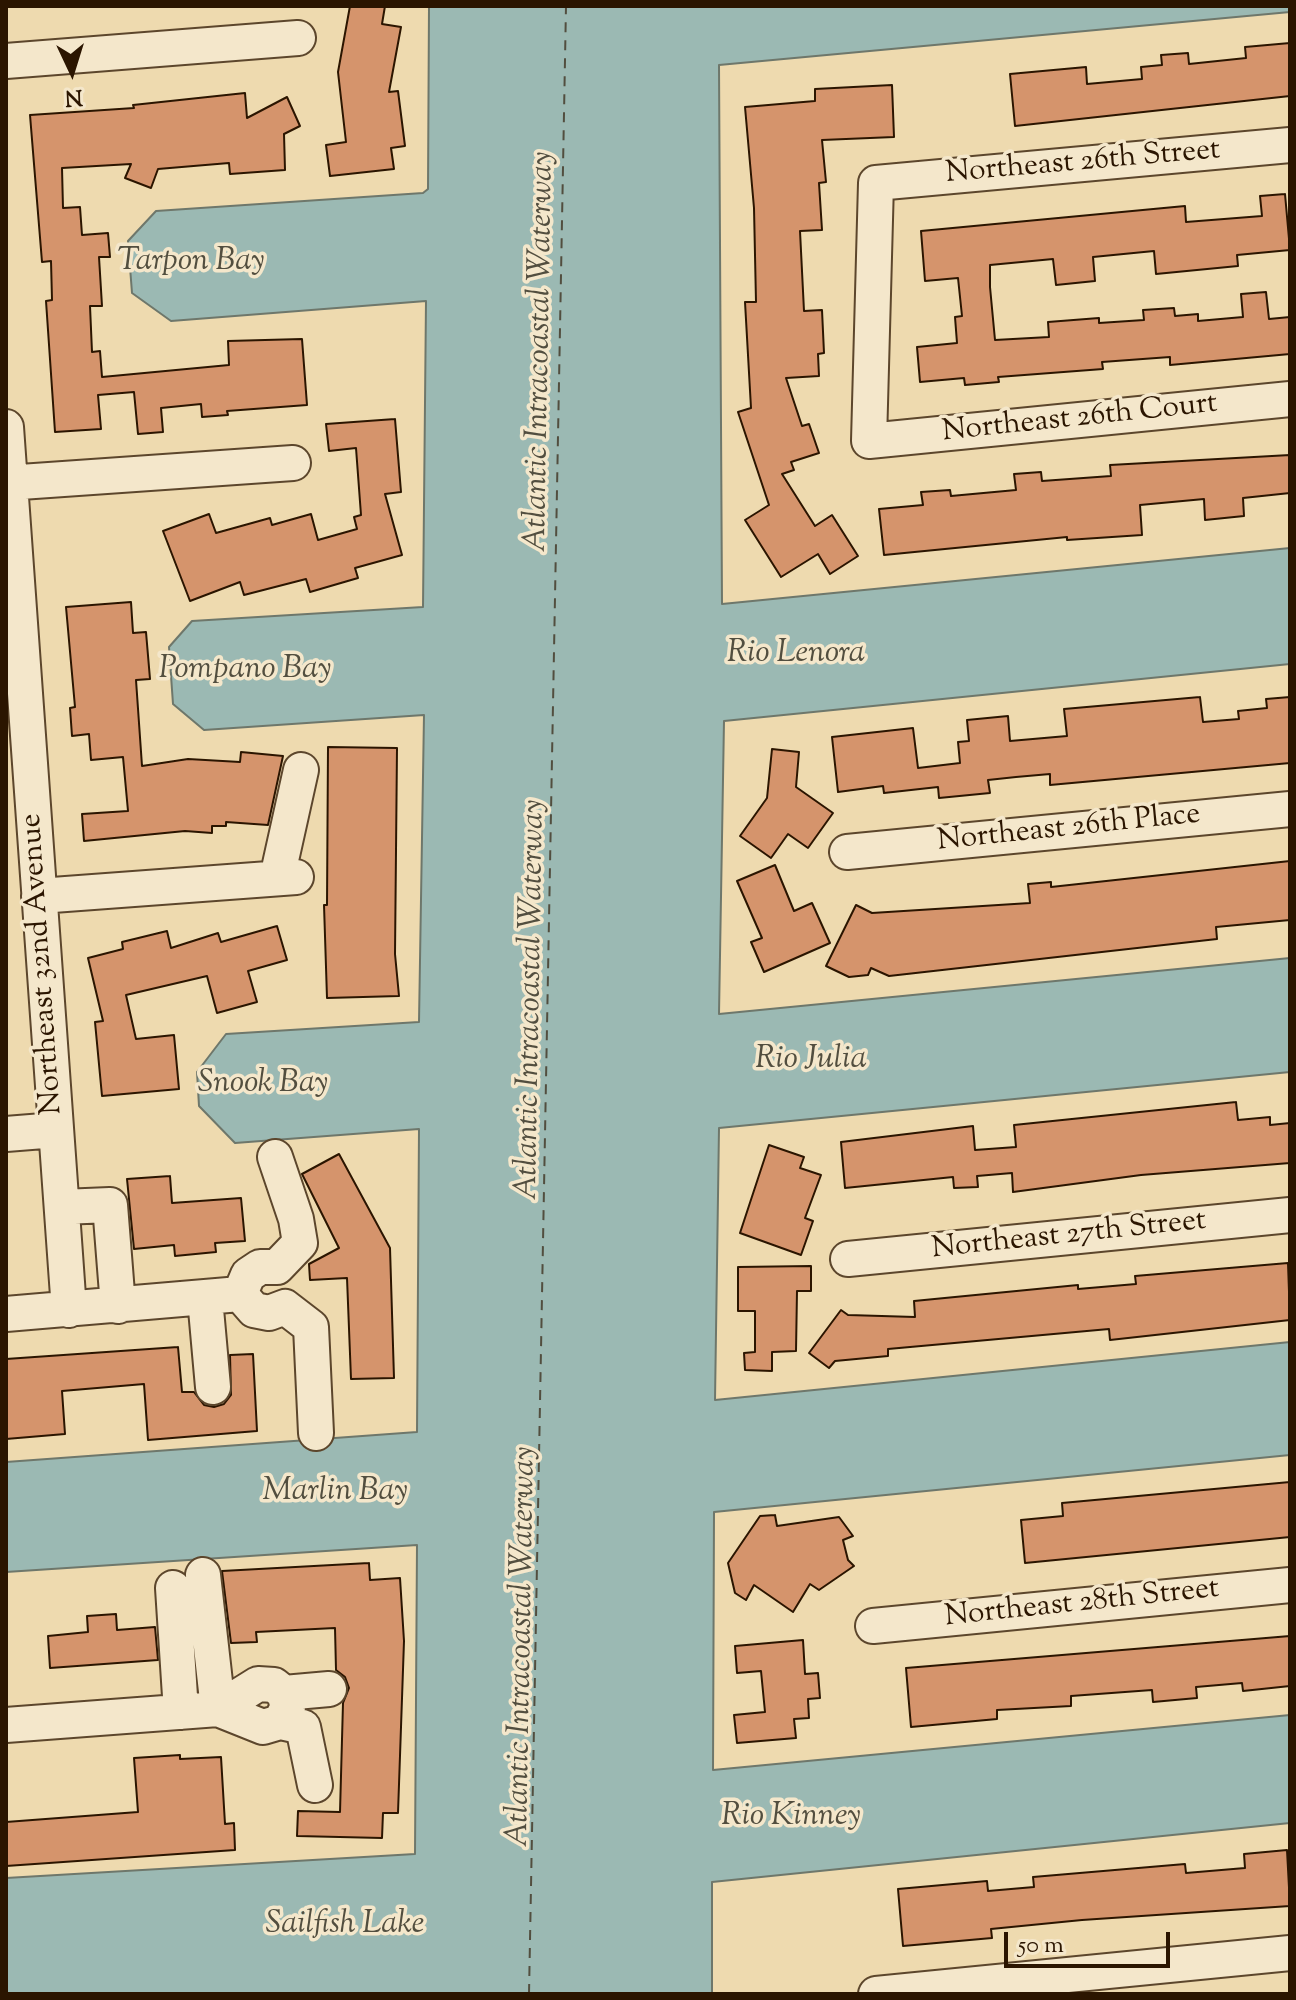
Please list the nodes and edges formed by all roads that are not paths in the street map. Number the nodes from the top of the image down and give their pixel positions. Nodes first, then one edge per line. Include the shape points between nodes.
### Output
1 (298, 38) dead end
2 (6, 61) edge
3 (1290, 145) edge
4 (1290, 399) edge
5 (6, 427) edge
6 (869, 441) joint
7 (293, 463) dead end
8 (8, 483) edge
9 (301, 770) dead end
10 (1290, 809) edge
11 (847, 852) dead end
12 (39, 896) junction
13 (56, 1130) junction
14 (6, 1134) edge
15 (275, 1157) dead end
16 (62, 1207) junction
17 (1290, 1215) edge
18 (848, 1259) dead end
19 (277, 1267) junction
20 (240, 1294) junction
21 (205, 1298) junction
22 (118, 1306) junction
23 (285, 1307) junction
24 (69, 1310) junction
25 (6, 1314) edge
26 (213, 1387) dead end
27 (316, 1433) dead end
28 (1290, 1585) edge
29 (873, 1626) dead end
30 (329, 1689) dead end
31 (282, 1707) junction
32 (218, 1709) junction
33 (181, 1712) junction
34 (6, 1725) edge
35 (315, 1785) dead end
36 (1290, 1953) edge
37 (876, 1994) edge

1 - 2 street
3 - 6 street, Northeast 26th Street via 876,183
4 - 6 street, Northeast 26th Court
5 - 8 street, Northeast 32nd Avenue
7 - 8 street
8 - 12 street, Northeast 32nd Avenue
9 - 12 street via 286,878
10 - 11 street, Northeast 26th Place
12 - 13 street, Northeast 32nd Avenue
13 - 14 street
13 - 16 street, Northeast 32nd Avenue
15 - 19 street via 300,1243
16 - 22 street via 110,1205
16 - 24 street, Northeast 32nd Avenue
17 - 18 street, Northeast 27th Street
19 - 20 street via 260,1267 248,1275
19 - 23 street via 291,1280 292,1294
20 - 21 street
20 - 23 street via 254,1310 269,1313
21 - 22 street
21 - 26 street
22 - 24 street
23 - 27 street via 311,1327
24 - 25 street
28 - 29 street, Northeast 28th Street
30 - 31 street
31 - 32 street via 263,1727
31 - 35 street via 303,1727
32 - 33 street
32 - 33 street via 188,1581
33 - 34 street
36 - 37 street

